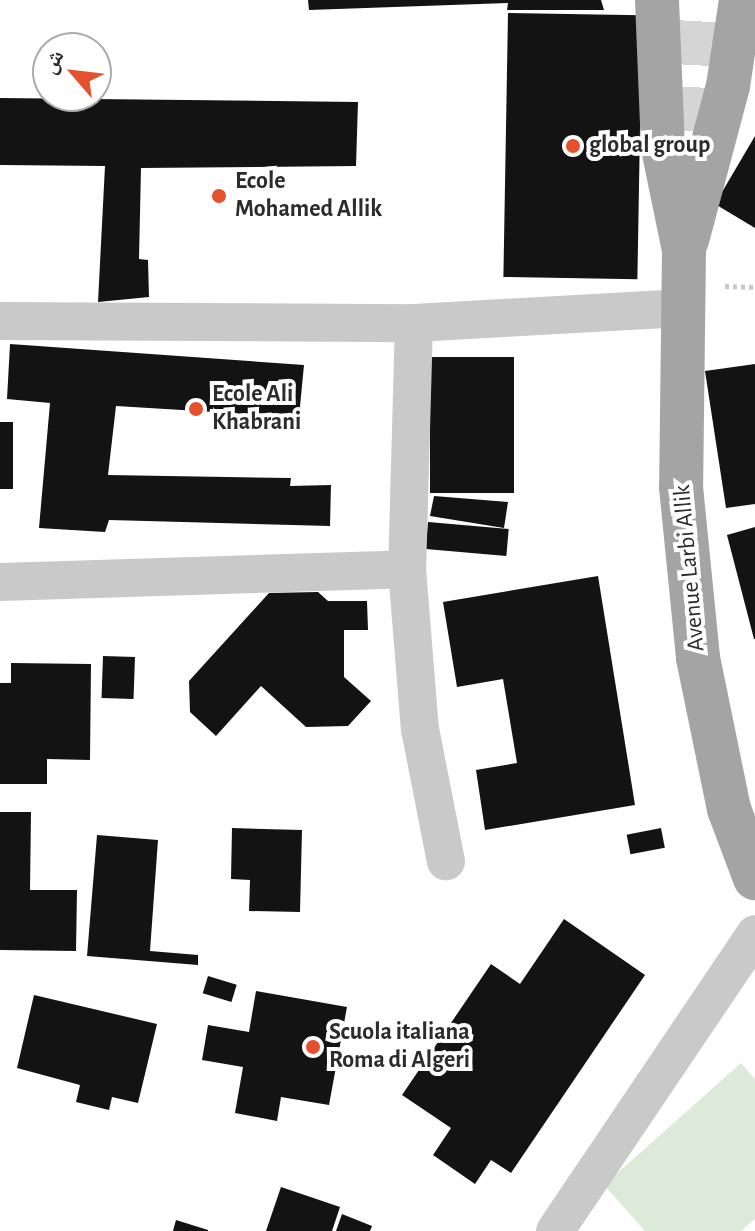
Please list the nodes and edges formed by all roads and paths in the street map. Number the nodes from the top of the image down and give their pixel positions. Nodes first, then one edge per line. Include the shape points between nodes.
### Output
1 (657, 0) edge
2 (741, 0) edge
3 (684, 250) junction
4 (684, 308) junction
5 (0, 321) edge
6 (414, 323) junction
7 (407, 569) junction
8 (1, 582) edge
9 (446, 861) dead end
10 (755, 878) edge
11 (755, 934) edge
12 (555, 1231) edge

1 - 3 main road, Avenue Larbi Allik via 663,148
2 - 3 main road, Avenue Larbi Allik via 728,86
3 - 4 main road, Avenue Larbi Allik
4 - 6 street
4 - 10 main road, Avenue Larbi Allik via 681,487 698,658 729,809
5 - 6 street
6 - 7 street
7 - 8 street
7 - 9 street via 420,729
11 - 12 street

